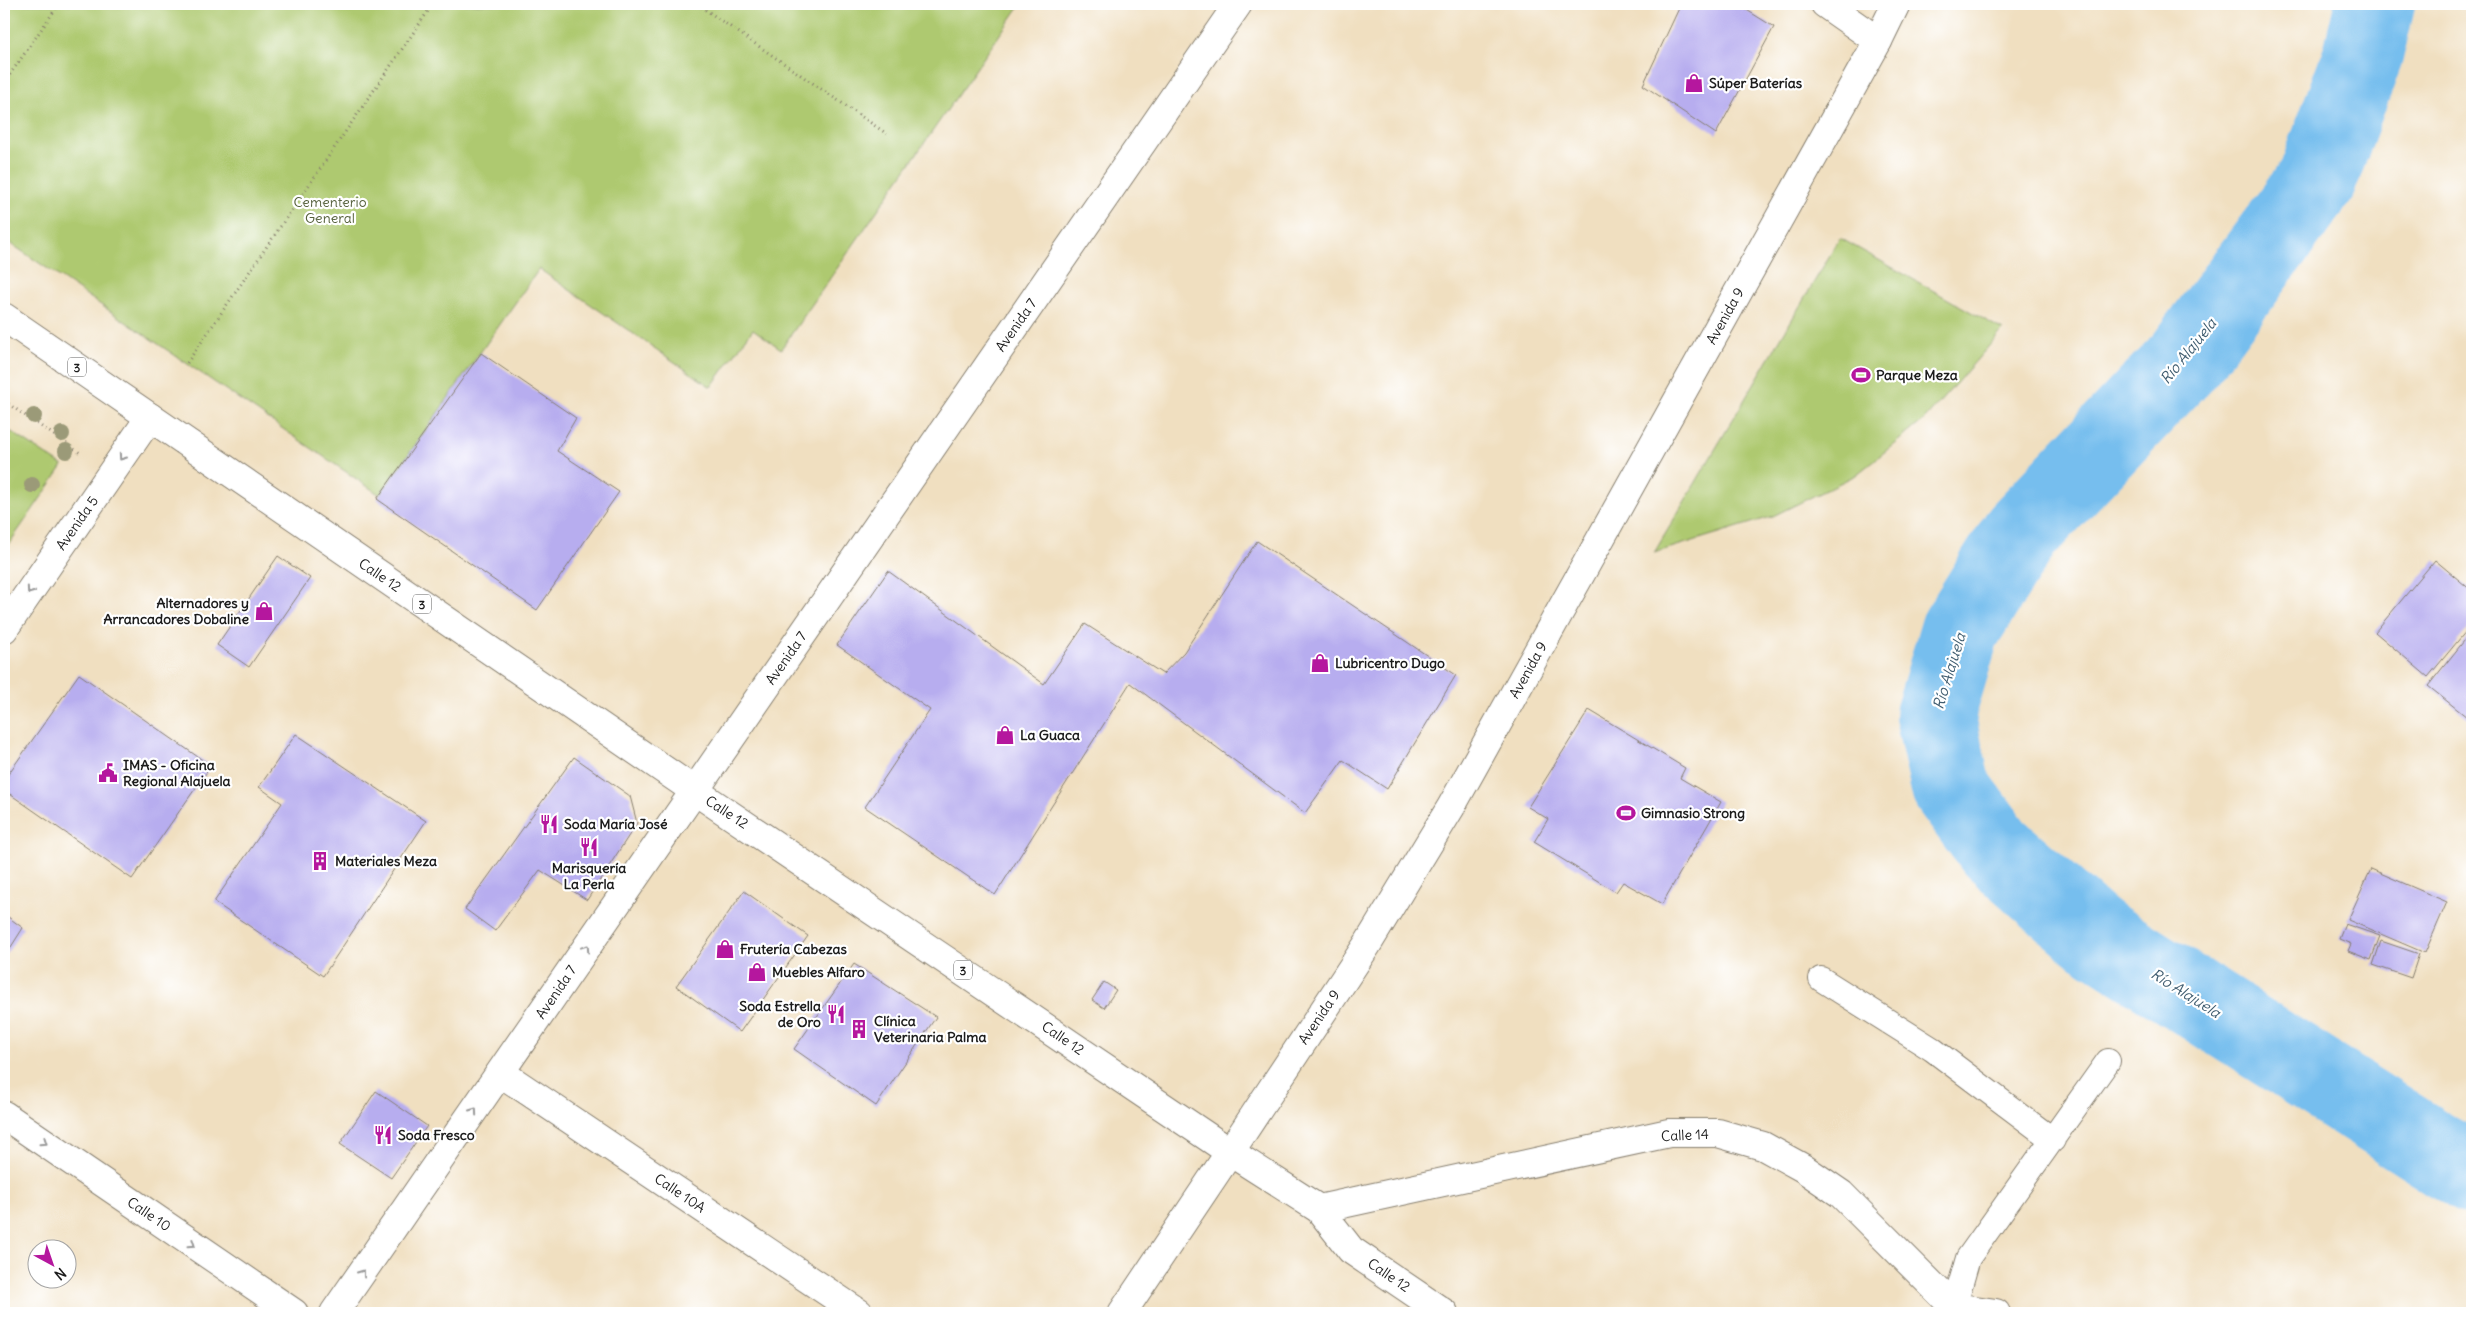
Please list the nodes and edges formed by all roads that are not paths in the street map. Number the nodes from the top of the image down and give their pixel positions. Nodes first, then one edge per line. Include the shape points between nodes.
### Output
1 (1238, 4) edge
2 (1825, 4) edge
3 (1896, 4) edge
4 (1878, 41) junction
5 (4, 316) edge
6 (150, 417) junction
7 (4, 629) edge
8 (695, 790) junction
9 (1820, 979) dead end
10 (2108, 1061) dead end
11 (501, 1073) junction
12 (4, 1114) edge
13 (2053, 1140) junction
14 (1230, 1152) junction
15 (1319, 1209) junction
16 (1953, 1310) edge
17 (294, 1313) edge
18 (334, 1313) edge
19 (859, 1313) edge
20 (1122, 1313) edge
21 (1444, 1313) edge
22 (1996, 1313) edge

1 - 8 street, Avenida 7
2 - 4 street
3 - 4 street, Avenida 9
4 - 14 street, Avenida 9 via 1451,806 1367,945
5 - 6 street, Calle 12 / 3
6 -> 7 street, Avenida 5
6 - 8 street, Calle 12 / 3
11 -> 8 street, Avenida 7
8 - 14 street, Calle 12 / 3
9 - 13 lane via 1932,1049
10 - 13 lane
18 -> 11 street, Avenida 7
11 - 19 street, Calle 10A
12 -> 17 street, Calle 10
13 - 16 lane via 1968,1258
14 - 15 street, Calle 12
14 - 20 street, Avenida 9
15 - 16 street, Calle 14 via 1670,1133 1718,1133 1762,1146 1841,1194
15 - 21 street, Calle 12 via 1351,1250
16 - 22 street

